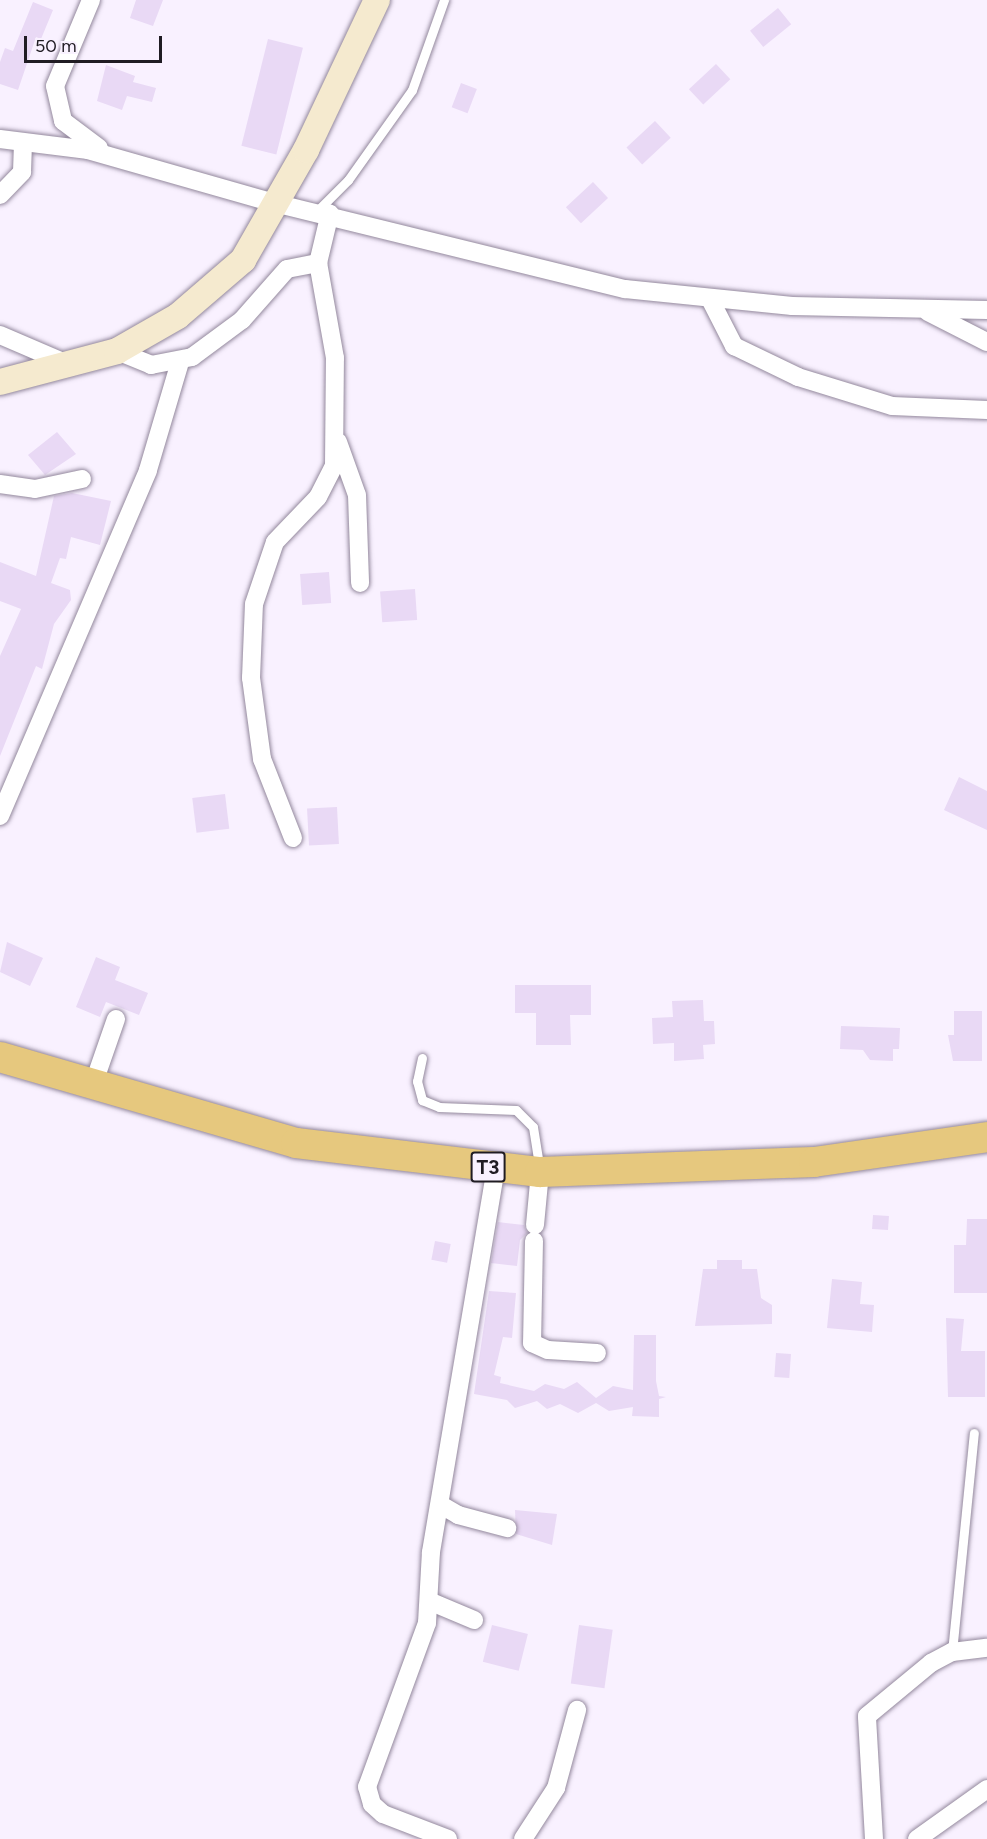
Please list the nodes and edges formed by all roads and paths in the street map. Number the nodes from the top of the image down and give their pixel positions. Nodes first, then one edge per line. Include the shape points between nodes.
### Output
1 (91, 0) edge
2 (377, 0) edge
3 (444, 0) edge
4 (0, 139) edge
5 (23, 142) junction
6 (127, 164) junction
7 (0, 195) edge
8 (278, 204) junction
9 (324, 212) junction
10 (318, 263) junction
11 (711, 301) junction
12 (924, 310) junction
13 (987, 310) edge
14 (0, 335) edge
15 (987, 342) edge
16 (117, 351) junction
17 (180, 362) junction
18 (72, 366) junction
19 (0, 382) edge
20 (987, 410) edge
21 (336, 437) junction
22 (82, 479) dead end
23 (0, 484) edge
24 (360, 584) dead end
25 (0, 816) edge
26 (293, 838) dead end
27 (116, 1019) dead end
28 (0, 1057) edge
29 (422, 1058) dead end
30 (92, 1088) junction
31 (987, 1137) edge
32 (496, 1168) junction
33 (540, 1172) junction
34 (597, 1353) dead end
35 (974, 1433) dead end
36 (441, 1505) junction
37 (507, 1528) dead end
38 (429, 1601) junction
39 (474, 1620) dead end
40 (987, 1648) edge
41 (952, 1652) junction
42 (577, 1710) dead end
43 (987, 1789) edge
44 (448, 1839) edge
45 (523, 1839) edge
46 (874, 1839) edge
47 (917, 1839) edge

1 - 6 street via 60,70 56,101 76,135
2 - 8 main road
3 - 9 lane via 412,90
4 - 5 street
5 - 6 street via 88,150
5 - 7 street via 22,171
6 - 8 street
8 - 9 street
8 - 16 main road via 243,260 210,293
9 - 10 street
9 - 11 street via 619,288
10 - 17 street via 287,269 214,345
10 - 21 street via 335,358
11 - 12 street
11 - 20 street via 734,346 798,377 892,406
12 - 13 street
12 - 15 street
14 - 18 street
16 - 17 street via 141,364
16 - 18 main road
17 - 25 street via 148,470
18 - 19 main road
21 - 24 street via 357,495
21 - 26 street via 332,475 275,542 254,604 252,678 262,759
22 - 23 street via 35,489
27 - 30 street
28 - 30 highway, T3
29 - 33 lane via 418,1094 431,1106 501,1106 527,1117 538,1146
30 - 32 highway, T3 via 296,1143
31 - 33 highway, T3 via 814,1161
32 - 33 highway, T3
32 - 36 street
33 - 34 street via 532,1343 548,1350
35 - 41 lane
36 - 37 street via 458,1515
36 - 38 street
38 - 39 street
38 - 44 street via 412,1671 367,1787 372,1804 383,1814
40 - 41 street
41 - 46 street via 867,1716
42 - 45 street via 556,1788
43 - 47 street

